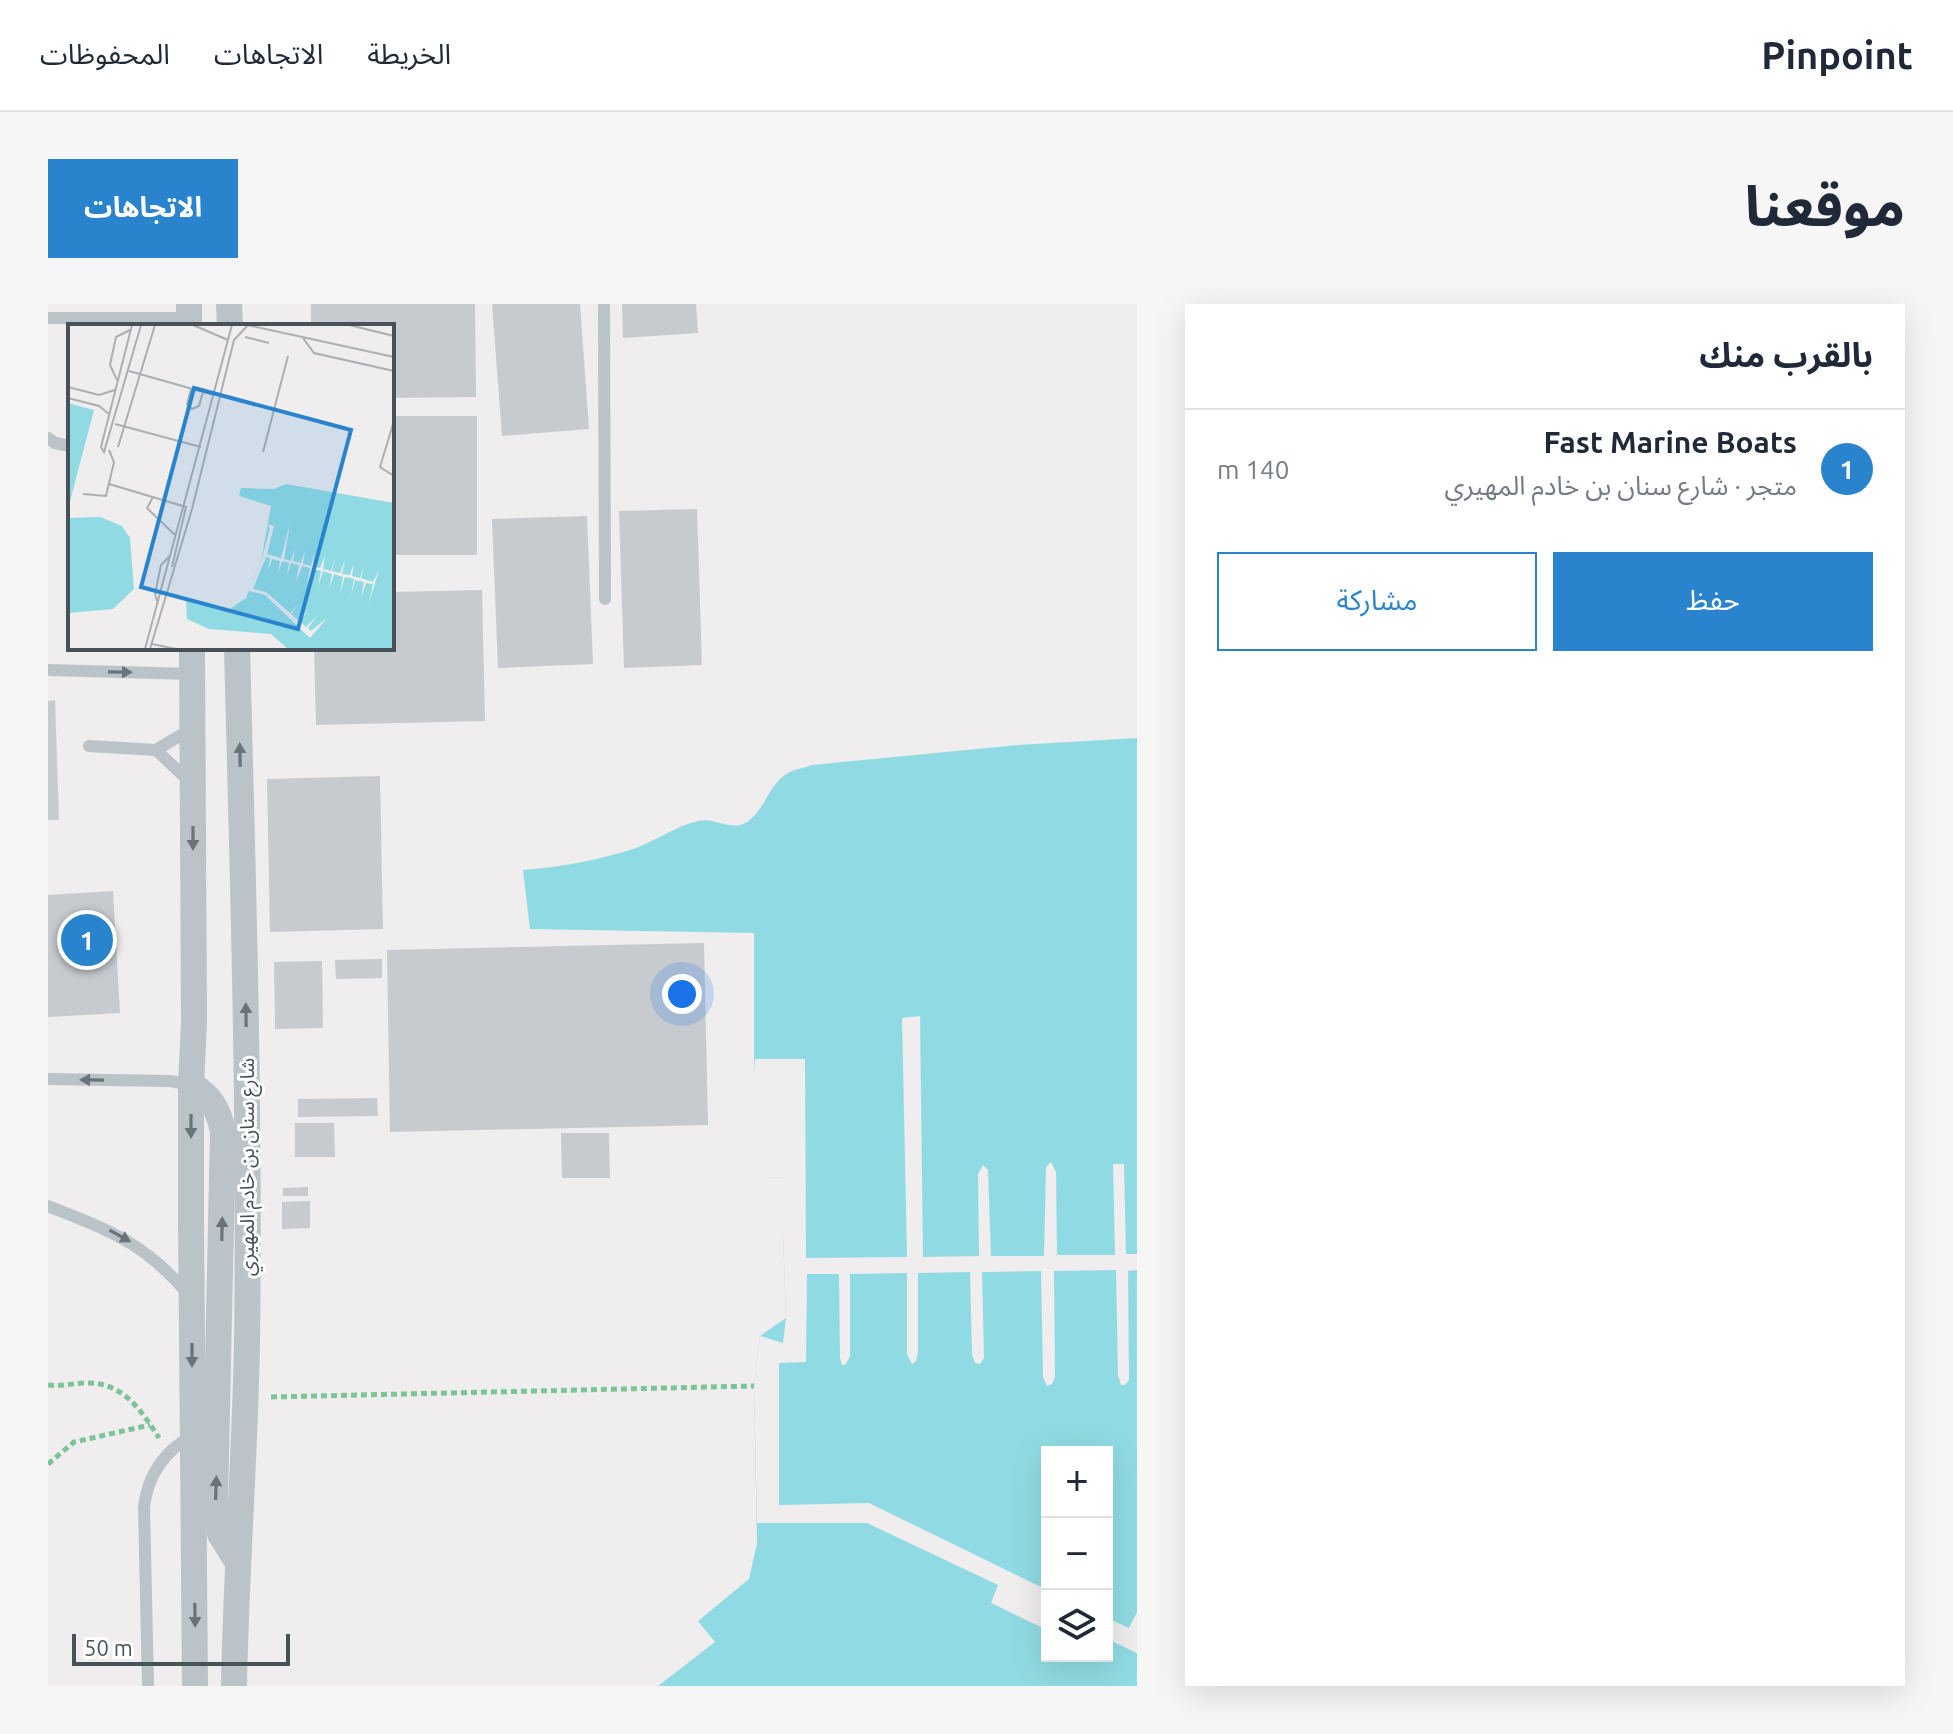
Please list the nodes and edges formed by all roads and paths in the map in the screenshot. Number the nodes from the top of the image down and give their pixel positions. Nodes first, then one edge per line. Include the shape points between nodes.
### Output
1 (229, 304) edge
2 (604, 304) edge
3 (189, 316) edge
4 (48, 318) edge
5 (115, 322) edge
6 (230, 324) edge
7 (48, 438) edge
8 (68, 446) edge
9 (605, 599) dead end
10 (237, 650) edge
11 (192, 661) edge
12 (48, 670) edge
13 (192, 728) junction
14 (89, 746) dead end
15 (156, 750) junction
16 (193, 786) junction
17 (48, 1079) edge
18 (191, 1085) junction
19 (48, 1206) edge
20 (191, 1298) junction
21 (48, 1385) edge
22 (754, 1386) dead end
23 (245, 1397) junction
24 (150, 1425) junction
25 (193, 1435) junction
26 (168, 1452) junction
27 (48, 1464) edge
28 (237, 1561) junction
29 (148, 1686) edge
30 (195, 1686) edge
31 (234, 1686) edge

1 - 6 street
2 - 9 lane
3 - 5 lane
4 - 5 lane
7 - 8 lane
23 -> 10 street, شارع سنان بن خادم المهيري via 248,1093
12 -> 11 lane
11 - 13 street
13 - 15 lane
13 - 16 street
14 - 15 lane
15 - 16 lane
16 -> 18 street
18 -> 17 lane
18 -> 20 street
28 -> 18 street via 220,1534 215,1502 223,1132 218,1110
19 -> 20 lane via 125,1238 171,1274
20 -> 25 street
21 - 24 path via 106,1385 126,1394
22 - 23 path
23 - 28 street, شارع سنان بن خادم المهيري
24 - 26 path
24 - 27 path via 74,1442
25 - 26 lane
25 -> 30 street
26 - 29 lane via 151,1477 144,1507
28 - 31 street, شارع سنان بن خادم المهيري

